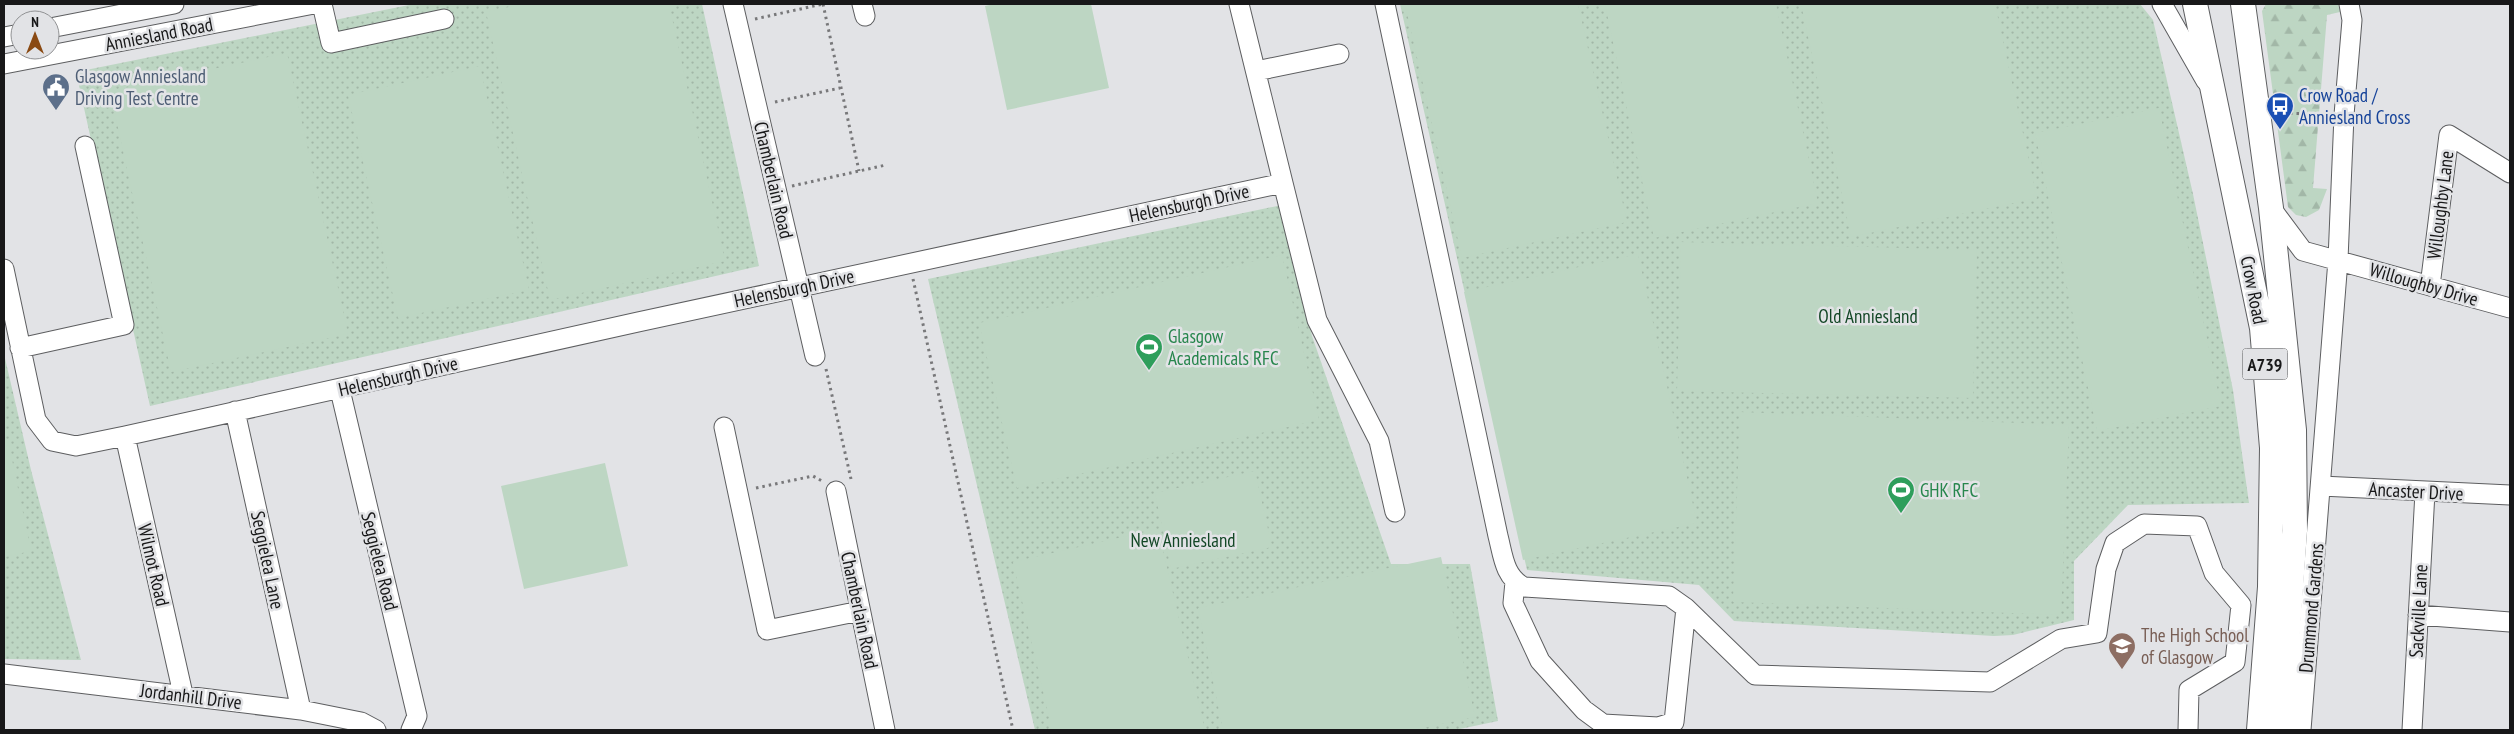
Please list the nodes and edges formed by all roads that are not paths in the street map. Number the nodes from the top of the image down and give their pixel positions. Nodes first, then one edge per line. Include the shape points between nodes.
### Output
1 (174, 4) edge
2 (314, 4) edge
3 (322, 4) edge
4 (733, 4) edge
5 (1239, 4) edge
6 (1385, 4) edge
7 (2162, 4) edge
8 (2195, 4) edge
9 (2243, 4) edge
10 (2253, 4) edge
11 (99, 11) edge
12 (2351, 12) edge
13 (444, 18) dead end
14 (60, 25) edge
15 (2247, 37) junction
16 (109, 44) junction
17 (1339, 54) dead end
18 (4, 64) edge
19 (1256, 71) junction
20 (2213, 93) junction
21 (85, 146) dead end
22 (2510, 173) edge
23 (1282, 183) junction
24 (2271, 208) junction
25 (2338, 260) junction
26 (4, 269) edge
27 (2430, 286) junction
28 (800, 287) junction
29 (2510, 308) edge
30 (20, 348) junction
31 (815, 356) road end
32 (340, 390) junction
33 (235, 411) junction
34 (724, 428) dead end
35 (125, 436) junction
36 (2321, 486) junction
37 (836, 491) road end
38 (2425, 492) junction
39 (2510, 495) edge
40 (1396, 512) dead end
41 (1515, 582) junction
42 (1686, 608) junction
43 (860, 611) junction
44 (2418, 615) junction
45 (2510, 622) edge
46 (4, 674) edge
47 (182, 694) junction
48 (301, 710) junction
49 (1659, 728) edge
50 (376, 730) edge
51 (411, 730) edge
52 (885, 730) edge
53 (2188, 730) edge
54 (2259, 730) edge
55 (2281, 730) edge
56 (2301, 730) edge
57 (2412, 730) edge

1 - 11 street, Anniesland Road
2 - 16 street, Anniesland Road
3 - 13 street via 331,43
4 - 28 street, Chamberlain Road
5 - 19 street
6 - 41 street via 1500,544 1506,569
7 - 20 street
8 - 20 main road, Crow Road / A739
9 - 15 main road, Crow Road / A739
10 - 15 main road
11 - 14 street, Anniesland Road
11 - 16 street
12 - 25 street
15 - 24 main road, Crow Road / A739
16 - 18 street, Anniesland Road
17 - 19 street
19 - 23 street
20 - 54 main road, Crow Road / A739 via 2262,328 2272,448 2270,587
21 - 30 street via 124,324
22 - 27 street, Willoughby Lane via 2449,135
23 - 28 street, Helensburgh Drive
23 - 40 street via 1317,320 1379,441
24 - 25 street, Crow Road via 2303,251
24 - 55 main road, Crow Road / A739 via 2294,430 2295,531
25 - 27 street, Willoughby Drive
25 - 36 street
26 - 30 street, Helensburgh Drive
27 - 29 street, Willoughby Drive
28 - 31 street, Chamberlain Road
28 - 32 street, Helensburgh Drive
30 - 35 street, Helensburgh Drive via 36,420 52,441 76,446
32 - 33 street, Helensburgh Drive
32 - 51 street, Seggielea Road via 417,716
33 - 35 street, Helensburgh Drive
33 - 48 street, Seggielea Lane
34 - 43 street via 767,630
35 - 47 street, Wilmot Road
36 - 38 street, Ancaster Drive
36 - 56 street, Drummond Gardens
37 - 43 street, Chamberlain Road
38 - 39 street, Ancaster Drive
38 - 44 street, Sackville Lane
41 - 42 street via 1524,587 1669,596
41 - 49 street via 1513,603 1540,661 1584,710 1603,724
42 - 49 street via 1674,722
42 - 53 street via 1755,674 1990,682 2061,639 2097,633 2106,570 2115,543 2144,524 2197,526 2214,573 2241,605 2235,662 2189,690
43 - 52 street, Chamberlain Road
44 - 45 street
44 - 57 street, Sackville Lane
46 - 47 street, Jordanhill Drive
47 - 48 street, Jordanhill Drive
48 - 50 street, Jordanhill Drive via 361,722

